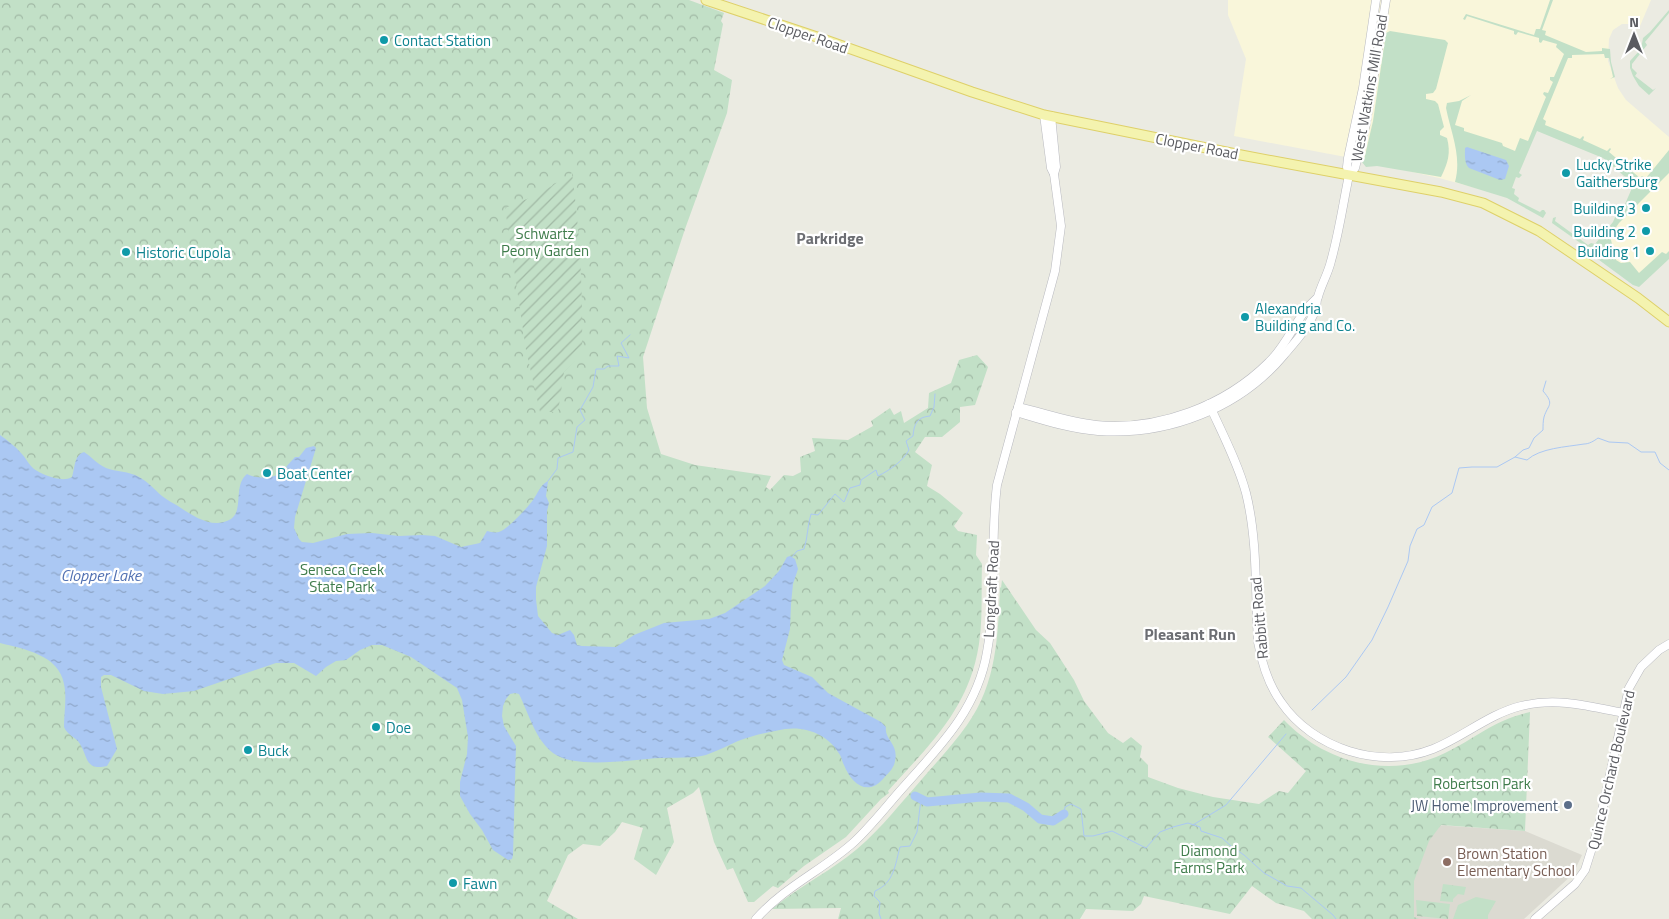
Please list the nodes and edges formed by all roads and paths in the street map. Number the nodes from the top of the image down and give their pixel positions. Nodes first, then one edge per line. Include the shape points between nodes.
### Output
1 (706, 0) edge
2 (1376, 0) edge
3 (1386, 0) edge
4 (1048, 115) junction
5 (1349, 175) junction
6 (1669, 322) edge
7 (1210, 407) junction
8 (1017, 409) junction
9 (1669, 644) edge
10 (1623, 713) junction
11 (756, 919) edge
12 (1535, 919) edge

1 - 4 main road, Clopper Road
2 - 5 street, West Watkins Mill Road via 1363,88 1348,158
3 - 5 street, West Watkins Mill Road via 1366,124 1355,168
4 - 5 main road, Clopper Road
4 - 8 street, Longdraft Road via 1056,167 1060,237 1055,271
5 - 6 main road, Clopper Road via 1441,192 1497,209 1545,235
5 - 7 street via 1331,262 1317,298 1272,360
7 - 8 street via 1169,419 1119,426 1074,422
7 - 10 street, Rabbitt Road via 1237,469 1249,509 1261,661 1272,689 1302,726 1321,740 1354,753 1402,757 1432,750 1497,715 1527,704 1568,702
8 - 11 street, Longdraft Road via 997,485 988,652 969,705 951,734 864,832 778,897
9 - 10 street, Quince Orchard Boulevard via 1641,667 1629,688
10 - 12 street, Quince Orchard Boulevard via 1587,866 1575,884

